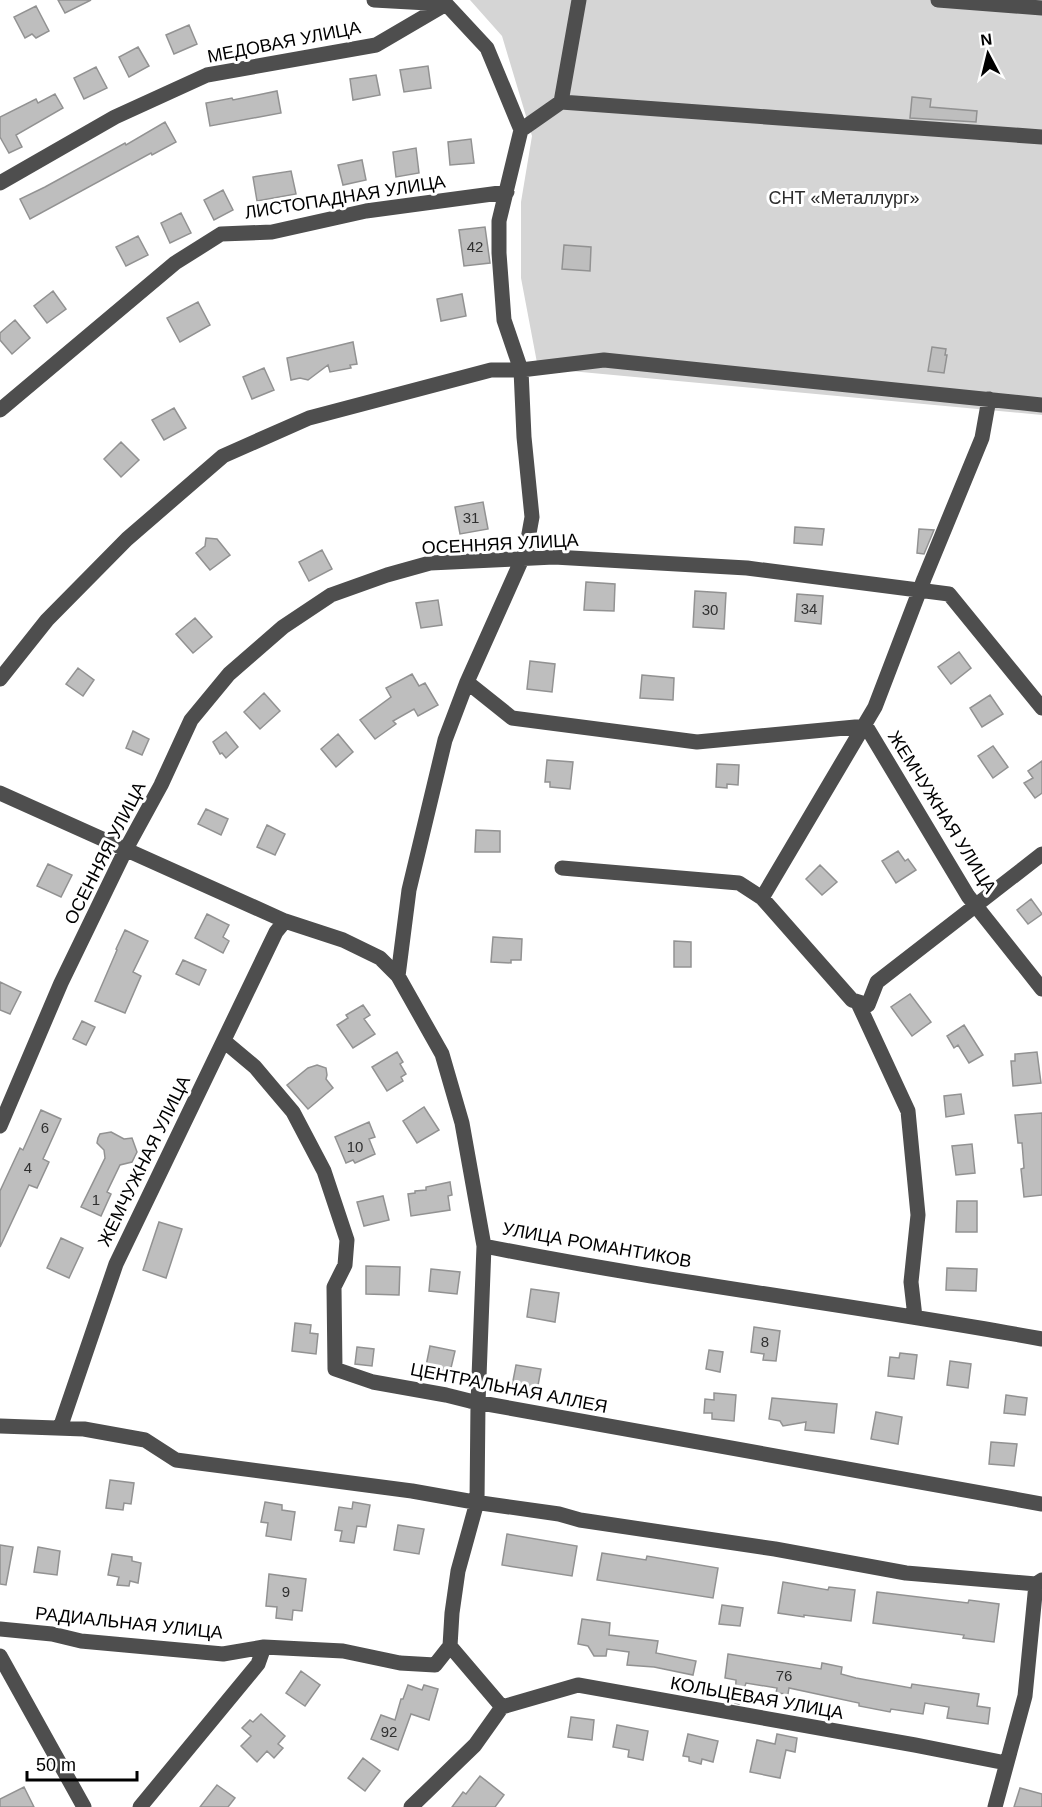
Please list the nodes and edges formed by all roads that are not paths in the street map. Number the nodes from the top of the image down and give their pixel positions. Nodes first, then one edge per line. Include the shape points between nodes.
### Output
1 (374, 0) edge
2 (579, 0) edge
3 (938, 0) edge
4 (446, 4) junction
5 (1042, 8) edge
6 (561, 102) junction
7 (521, 130) junction
8 (1042, 137) edge
9 (0, 183) edge
10 (507, 192) junction
11 (521, 370) junction
12 (989, 399) junction
13 (1042, 405) edge
14 (0, 410) edge
15 (523, 558) junction
16 (920, 590) junction
17 (0, 679) edge
18 (467, 682) junction
19 (1042, 708) edge
20 (863, 726) junction
21 (0, 793) edge
22 (126, 849) junction
23 (1042, 854) edge
24 (562, 868) dead end
25 (762, 898) junction
26 (976, 906) junction
27 (285, 921) junction
28 (398, 975) junction
29 (1042, 989) edge
30 (858, 1003) junction
31 (224, 1041) junction
32 (0, 1126) edge
33 (484, 1246) junction
34 (915, 1317) junction
35 (1042, 1339) edge
36 (478, 1403) junction
37 (0, 1426) edge
38 (60, 1428) junction
39 (477, 1502) junction
40 (1042, 1504) edge
41 (1039, 1582) edge
42 (0, 1629) edge
43 (450, 1646) junction
44 (264, 1647) junction
45 (0, 1656) edge
46 (502, 1707) junction
47 (1006, 1763) junction
48 (84, 1807) edge
49 (140, 1807) edge
50 (411, 1807) edge
51 (995, 1807) edge

1 - 4 street
2 - 6 street
3 - 5 street
4 - 7 street via 487,48
4 - 9 street, МЕДОВАЯ УЛИЦА via 375,45 207,75 115,117
6 - 7 street
6 - 8 street
7 - 10 street
10 - 11 street via 499,221 504,320
10 - 14 street, ЛИСТОПАДНАЯ УЛИЦА via 366,211 272,232 221,234 175,263
11 - 12 street via 603,360
11 - 15 street via 532,517
11 - 17 street via 491,370 309,418 223,456 127,539 47,620
12 - 13 street
12 - 16 street via 982,438
15 - 16 street, ОСЕННЯЯ УЛИЦА via 747,568
15 - 18 street
15 - 22 street, ОСЕННЯЯ УЛИЦА via 430,562 331,595 283,627 229,674 190,720
16 - 19 street, ОСЕННЯЯ УЛИЦА via 949,594
16 - 20 street via 875,707
18 - 20 street, ЖЕМЧУЖНАЯ УЛИЦА via 512,718 697,742
18 - 28 street via 445,740 418,849
20 - 25 street
20 - 26 street, ЖЕМЧУЖНАЯ УЛИЦА
21 - 22 street
22 - 27 street
22 - 32 street, ОСЕННЯЯ УЛИЦА
23 - 26 street
24 - 25 street via 739,883
25 - 30 street
26 - 29 street, ЖЕМЧУЖНАЯ УЛИЦА
26 - 30 street via 877,981 868,1005
27 - 28 street via 343,940 380,958
27 - 31 street, ЖЕМЧУЖНАЯ УЛИЦА via 276,932
28 - 33 street, УЛИЦА РОМАНТИКОВ via 442,1054 462,1123
30 - 34 street via 908,1111 918,1215 911,1282
31 - 36 street, ЦЕНТРАЛЬНАЯ АЛЛЕЯ via 255,1067 293,1112 324,1171 347,1240 345,1265 334,1287 335,1369 373,1382
31 - 38 street, ЖЕМЧУЖНАЯ УЛИЦА via 116,1264
33 - 34 street, УЛИЦА РОМАНТИКОВ via 574,1264
33 - 36 street
34 - 35 street, УЛИЦА РОМАНТИКОВ
36 - 39 street
36 - 40 street, ЦЕНТРАЛЬНАЯ АЛЛЕЯ
37 - 38 street
38 - 39 street via 145,1440 176,1460
39 - 41 street via 906,1573
39 - 43 street via 459,1571
41 - 47 street via 1025,1696
42 - 44 street, РАДИАЛЬНАЯ УЛИЦА via 223,1654
43 - 44 street via 435,1665 400,1663 344,1651
43 - 46 street
44 - 49 street via 258,1664
45 - 48 street
46 - 47 street, КОЛЬЦЕВАЯ УЛИЦА via 578,1686
46 - 50 street via 475,1745
47 - 51 street

